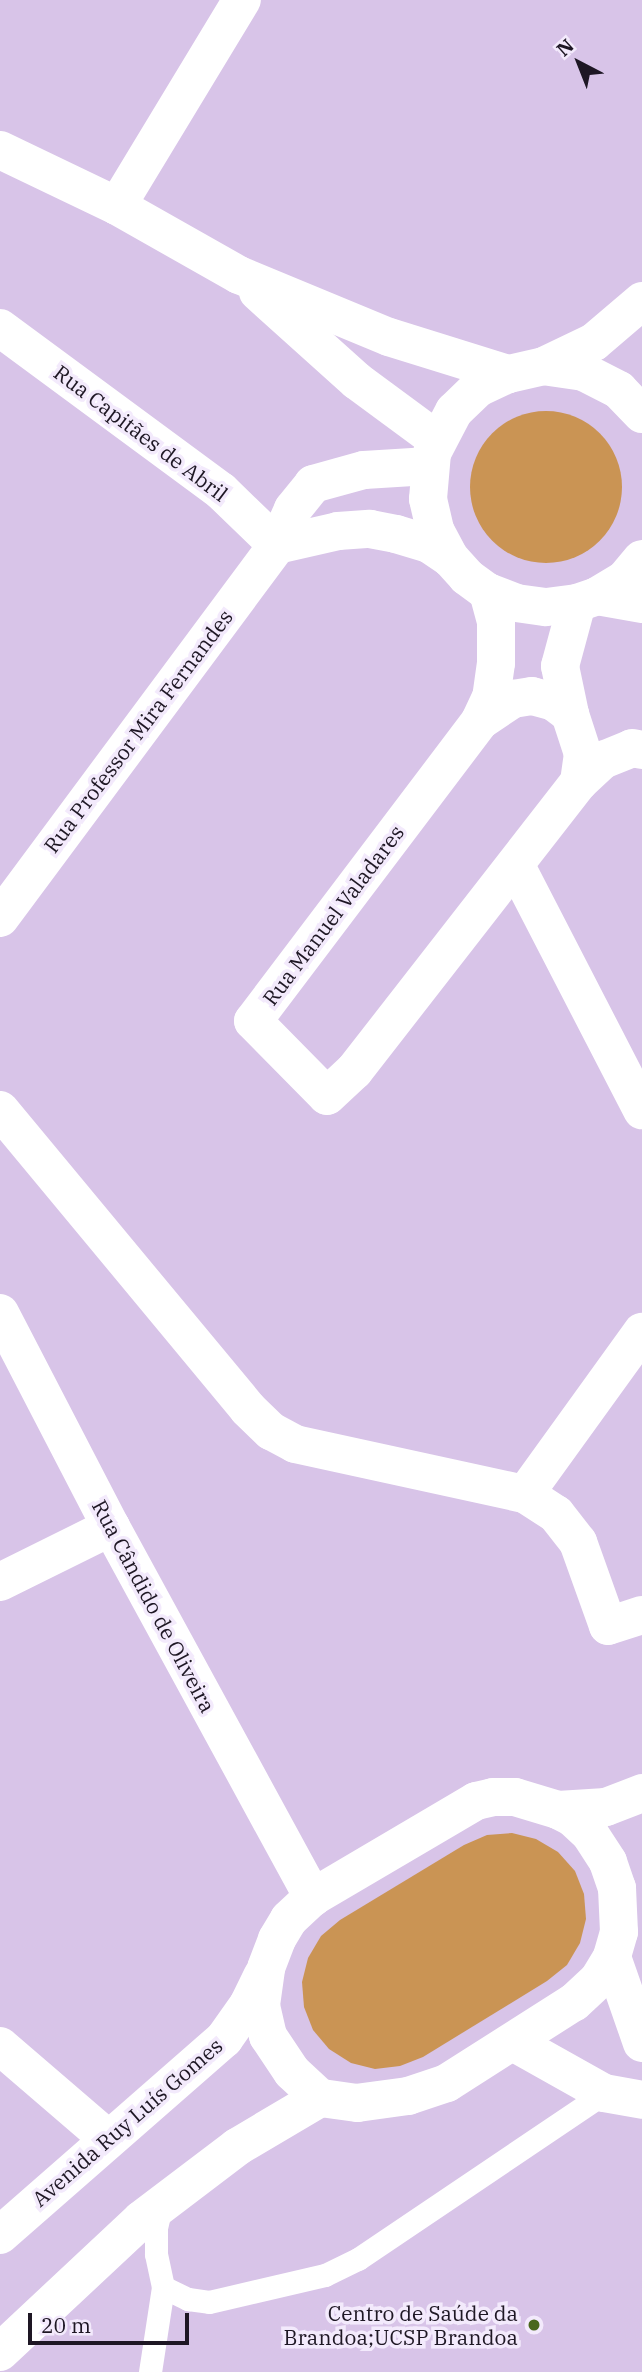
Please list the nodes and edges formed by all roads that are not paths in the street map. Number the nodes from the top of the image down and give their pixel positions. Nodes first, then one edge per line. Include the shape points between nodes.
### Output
1 (242, 0) edge
2 (0, 150) edge
3 (117, 206) junction
4 (239, 275) junction
5 (642, 301) edge
6 (0, 328) edge
7 (544, 366) junction
8 (508, 374) junction
9 (642, 414) edge
10 (433, 453) junction
11 (276, 545) junction
12 (450, 558) junction
13 (642, 559) edge
14 (488, 592) junction
15 (587, 600) junction
16 (642, 604) edge
17 (570, 714) junction
18 (480, 721) junction
19 (642, 750) edge
20 (579, 782) junction
21 (516, 866) junction
22 (0, 918) edge
23 (642, 1110) edge
24 (0, 1111) edge
25 (0, 1313) edge
26 (642, 1332) edge
27 (525, 1494) junction
28 (111, 1527) junction
29 (0, 1582) edge
30 (642, 1615) edge
31 (642, 1793) edge
32 (558, 1810) junction
33 (313, 1897) junction
34 (624, 1931) edge
35 (266, 1968) junction
36 (513, 2042) junction
37 (642, 2043) edge
38 (0, 2046) edge
39 (604, 2093) junction
40 (320, 2098) junction
41 (642, 2100) edge
42 (107, 2138) junction
43 (162, 2203) junction
44 (0, 2235) edge
45 (163, 2287) junction
46 (0, 2351) edge
47 (149, 2372) edge

1 - 3 street
2 - 3 street
3 - 4 street
4 - 8 street via 389,337
4 - 10 street
5 - 7 street via 594,342
6 - 11 street, Rua Capitães de Abril via 221,491
7 - 8 street
7 - 9 street via 584,372 620,390
8 - 10 street via 454,411
10 - 11 street, Rua Professor Mira Fernandes via 313,484 293,509
10 - 12 street via 428,499 435,530
11 - 12 street via 338,531 370,530 429,544
11 - 22 street, Rua Professor Mira Fernandes
12 - 14 street
13 - 15 street via 625,579
14 - 15 street via 516,603 546,607
14 - 18 street, Rua Manuel Valadares via 496,622 496,663 491,697
15 - 16 street
15 - 17 street via 560,666
17 - 18 street, Rua Manuel Valadares via 554,702 533,696 513,699
17 - 20 street via 583,754
18 - 21 street, Rua Manuel Valadares via 253,1021 327,1096 354,1071
19 - 20 street via 632,748 603,760
20 - 21 street, Rua Manuel Valadares
21 - 23 street
24 - 27 street via 271,1431 315,1450
25 - 28 street, Rua Cândido de Oliveira
26 - 27 street
27 - 30 street via 556,1514 578,1542 608,1626
28 - 29 street
28 - 33 street, Rua Cândido de Oliveira
31 - 32 street via 606,1807
32 - 33 street via 515,1797 476,1801
32 - 34 street via 590,1834 608,1862
33 - 35 street via 289,1919
34 - 36 street via 598,1980 574,2002
34 - 37 street
35 - 40 street via 261,2006 268,2036 292,2072
35 - 42 street, Avenida Ruy Luís Gomes via 224,2039
36 - 39 street
36 - 40 street via 447,2084 408,2096 357,2103
38 - 42 street
39 - 41 street
39 - 45 lane via 358,2259 325,2275 209,2302 188,2299
40 - 43 street via 237,2147
42 - 44 street, Avenida Ruy Luís Gomes
43 - 45 lane via 156,2254
43 - 46 street
45 - 47 lane

